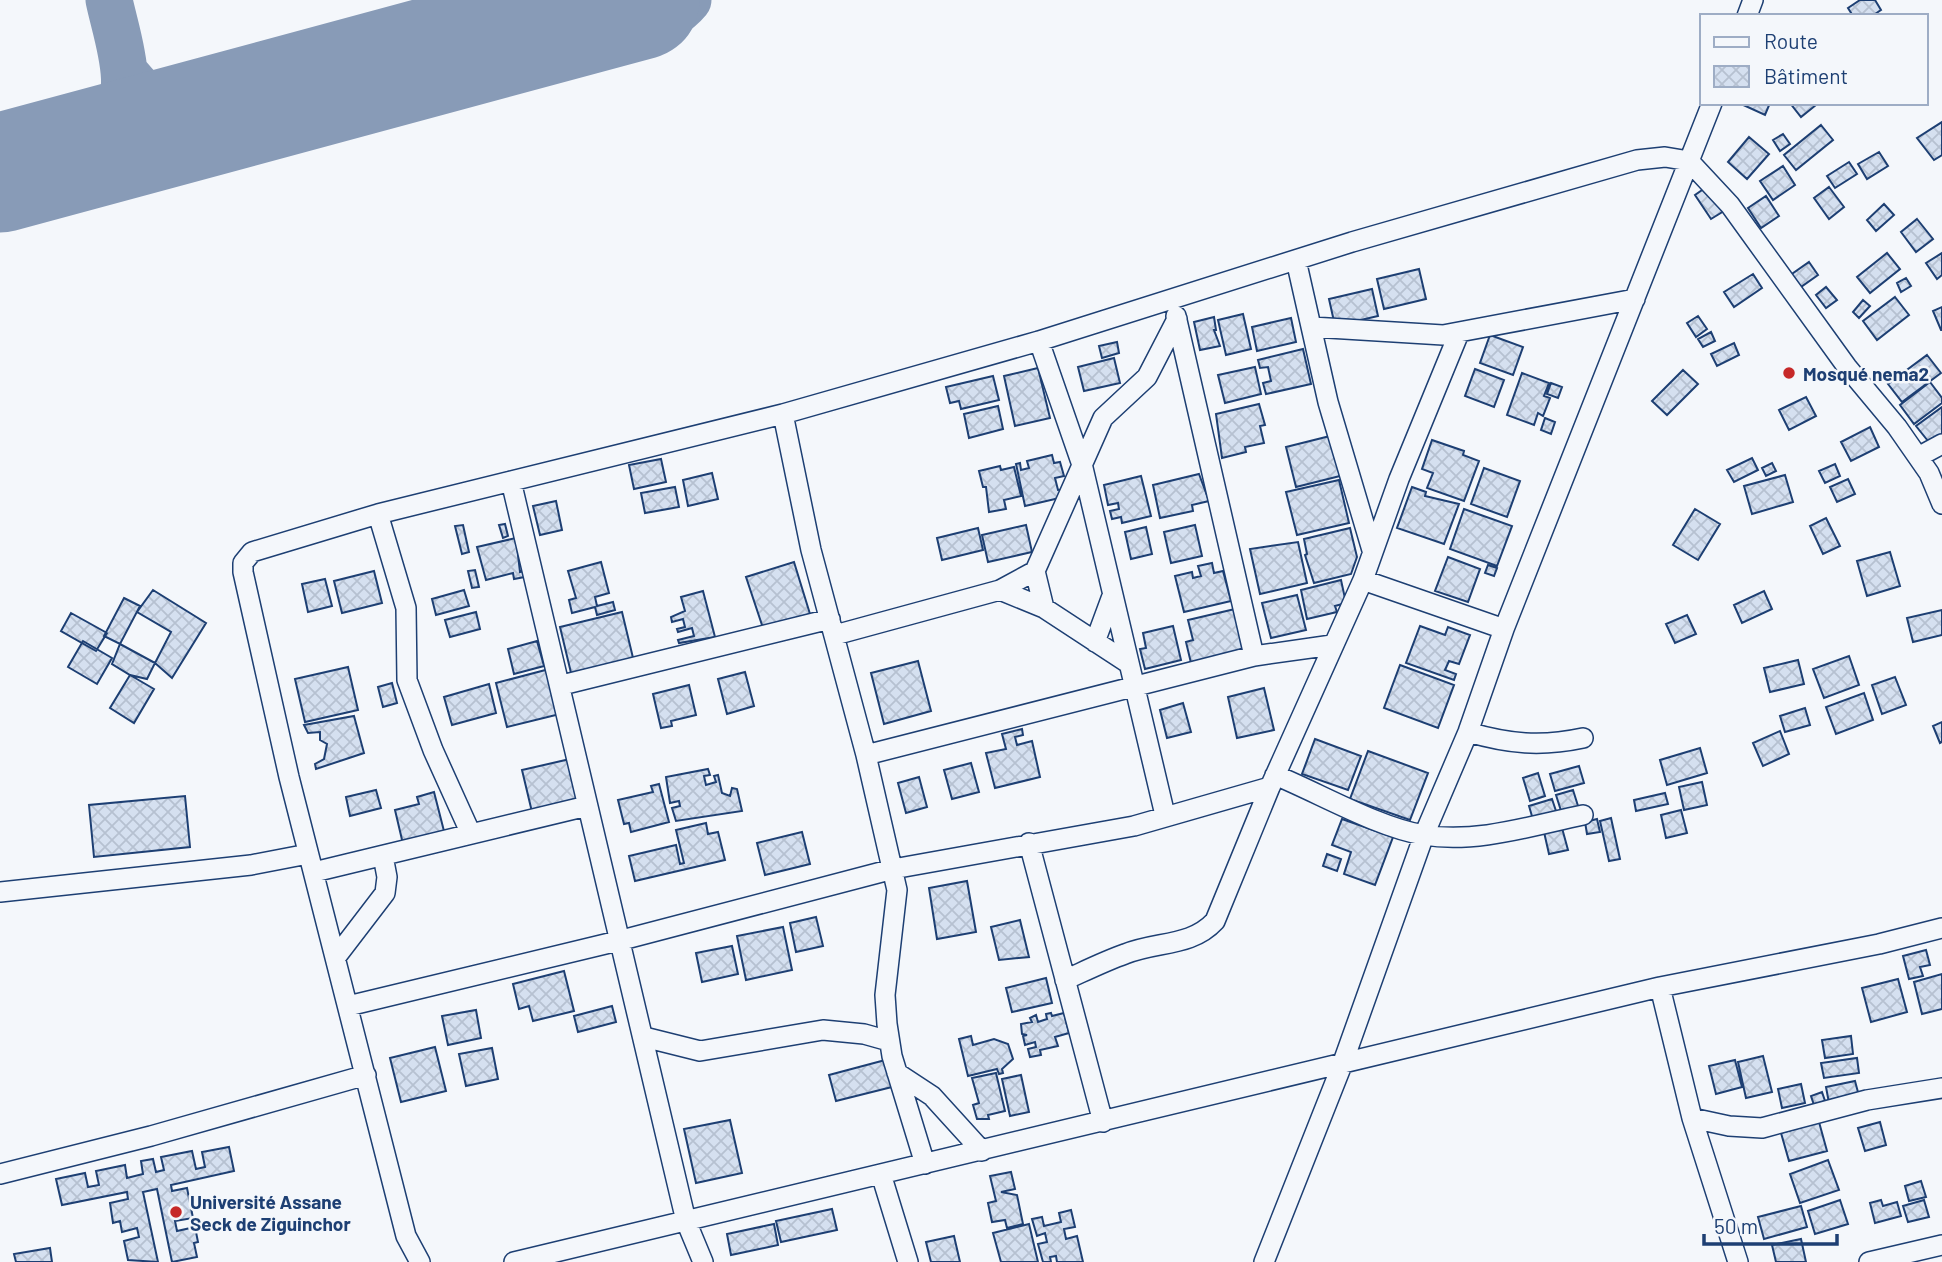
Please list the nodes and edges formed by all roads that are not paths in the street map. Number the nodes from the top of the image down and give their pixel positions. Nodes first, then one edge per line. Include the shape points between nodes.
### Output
1 (1711, 105) edge
2 (1689, 160) junction
3 (1296, 260) junction
4 (1171, 298) junction
5 (1635, 299) junction
6 (1177, 319) junction
7 (1312, 327) junction
8 (1459, 333) junction
9 (1039, 341) junction
10 (783, 414) junction
11 (1942, 444) edge
12 (1918, 457) junction
13 (1083, 468) junction
14 (511, 481) junction
15 (1942, 504) edge
16 (378, 514) junction
17 (1372, 550) junction
18 (1035, 571) junction
19 (1363, 580) junction
20 (1000, 590) junction
21 (1112, 596) junction
22 (1044, 608) junction
23 (832, 627) junction
24 (1504, 629) junction
25 (1095, 642) junction
26 (1332, 645) junction
27 (1254, 656) junction
28 (1128, 663) junction
29 (562, 685) junction
30 (1134, 685) junction
31 (1468, 732) junction
32 (1583, 738) dead end
33 (866, 755) junction
34 (1273, 781) junction
35 (587, 806) junction
36 (1165, 815) junction
37 (1583, 816) dead end
38 (471, 834) junction
39 (1424, 835) junction
40 (1029, 843) junction
41 (383, 856) junction
42 (311, 863) junction
43 (893, 869) junction
44 (0, 892) edge
45 (1942, 928) edge
46 (622, 940) junction
47 (336, 957) junction
48 (1065, 980) junction
49 (1660, 988) junction
50 (348, 1006) junction
51 (644, 1037) junction
52 (889, 1041) junction
53 (1342, 1065) junction
54 (897, 1073) junction
55 (366, 1075) junction
56 (1939, 1085) edge
57 (1692, 1118) junction
58 (1103, 1122) junction
59 (982, 1151) junction
60 (925, 1164) junction
61 (0, 1174) edge
62 (881, 1174) junction
63 (686, 1221) junction
64 (1942, 1245) edge
65 (420, 1262) edge
66 (514, 1262) edge
67 (703, 1262) edge
68 (908, 1262) edge
69 (1264, 1262) edge
70 (1738, 1262) edge
71 (1869, 1262) edge

1 - 2 street
2 - 3 street via 1637,160
2 - 5 street
2 - 12 street via 1730,205
3 - 4 street
3 - 7 street
4 - 6 street
4 - 9 street
5 - 8 street
5 - 24 street
6 - 13 street via 1147,377 1103,418
6 - 27 street
7 - 8 street via 1421,335
7 - 17 street via 1328,402
8 - 17 street
9 - 10 street
9 - 13 street
10 - 14 street
10 - 23 street
11 - 12 street
12 - 15 street
13 - 18 street
13 - 21 street
14 - 16 street
14 - 29 street
16 - 38 street via 406,608 407,680
16 - 42 street via 260,549 243,563
17 - 19 street
18 - 20 street
18 - 22 street
19 - 24 street
19 - 26 street
20 - 22 street
20 - 23 street
21 - 25 street
21 - 28 street
22 - 25 street
23 - 29 street
23 - 33 street
24 - 31 street
25 - 28 street
26 - 27 street
26 - 34 street
27 - 30 street
28 - 30 street
29 - 35 street
30 - 33 street
30 - 36 street
31 - 32 street via 1531,745
31 - 39 street
33 - 43 street
34 - 36 street
34 - 39 street
34 - 48 street via 1225,903 1204,933 1187,941 1126,953
35 - 38 street
35 - 46 street
36 - 40 street via 1134,826
37 - 39 street via 1499,832
38 - 41 street
39 - 53 street
40 - 43 street
40 - 48 street
41 - 42 street
41 - 47 street via 385,893
42 - 44 street via 251,865
42 - 47 street
43 - 46 street
43 - 52 street via 897,909 885,995
45 - 49 street
46 - 50 street
46 - 51 street
47 - 50 street
48 - 58 street
49 - 53 street
49 - 57 street
50 - 55 street
51 - 52 street via 700,1051 823,1030
51 - 63 street
52 - 54 street
53 - 58 street
53 - 69 street
54 - 59 street via 932,1096
54 - 60 street
55 - 61 street
55 - 65 street via 406,1236
56 - 57 street via 1762,1128
57 - 70 street
58 - 59 street
59 - 60 street
60 - 62 street
62 - 63 street
62 - 68 street
63 - 66 street
63 - 67 street
64 - 71 street

